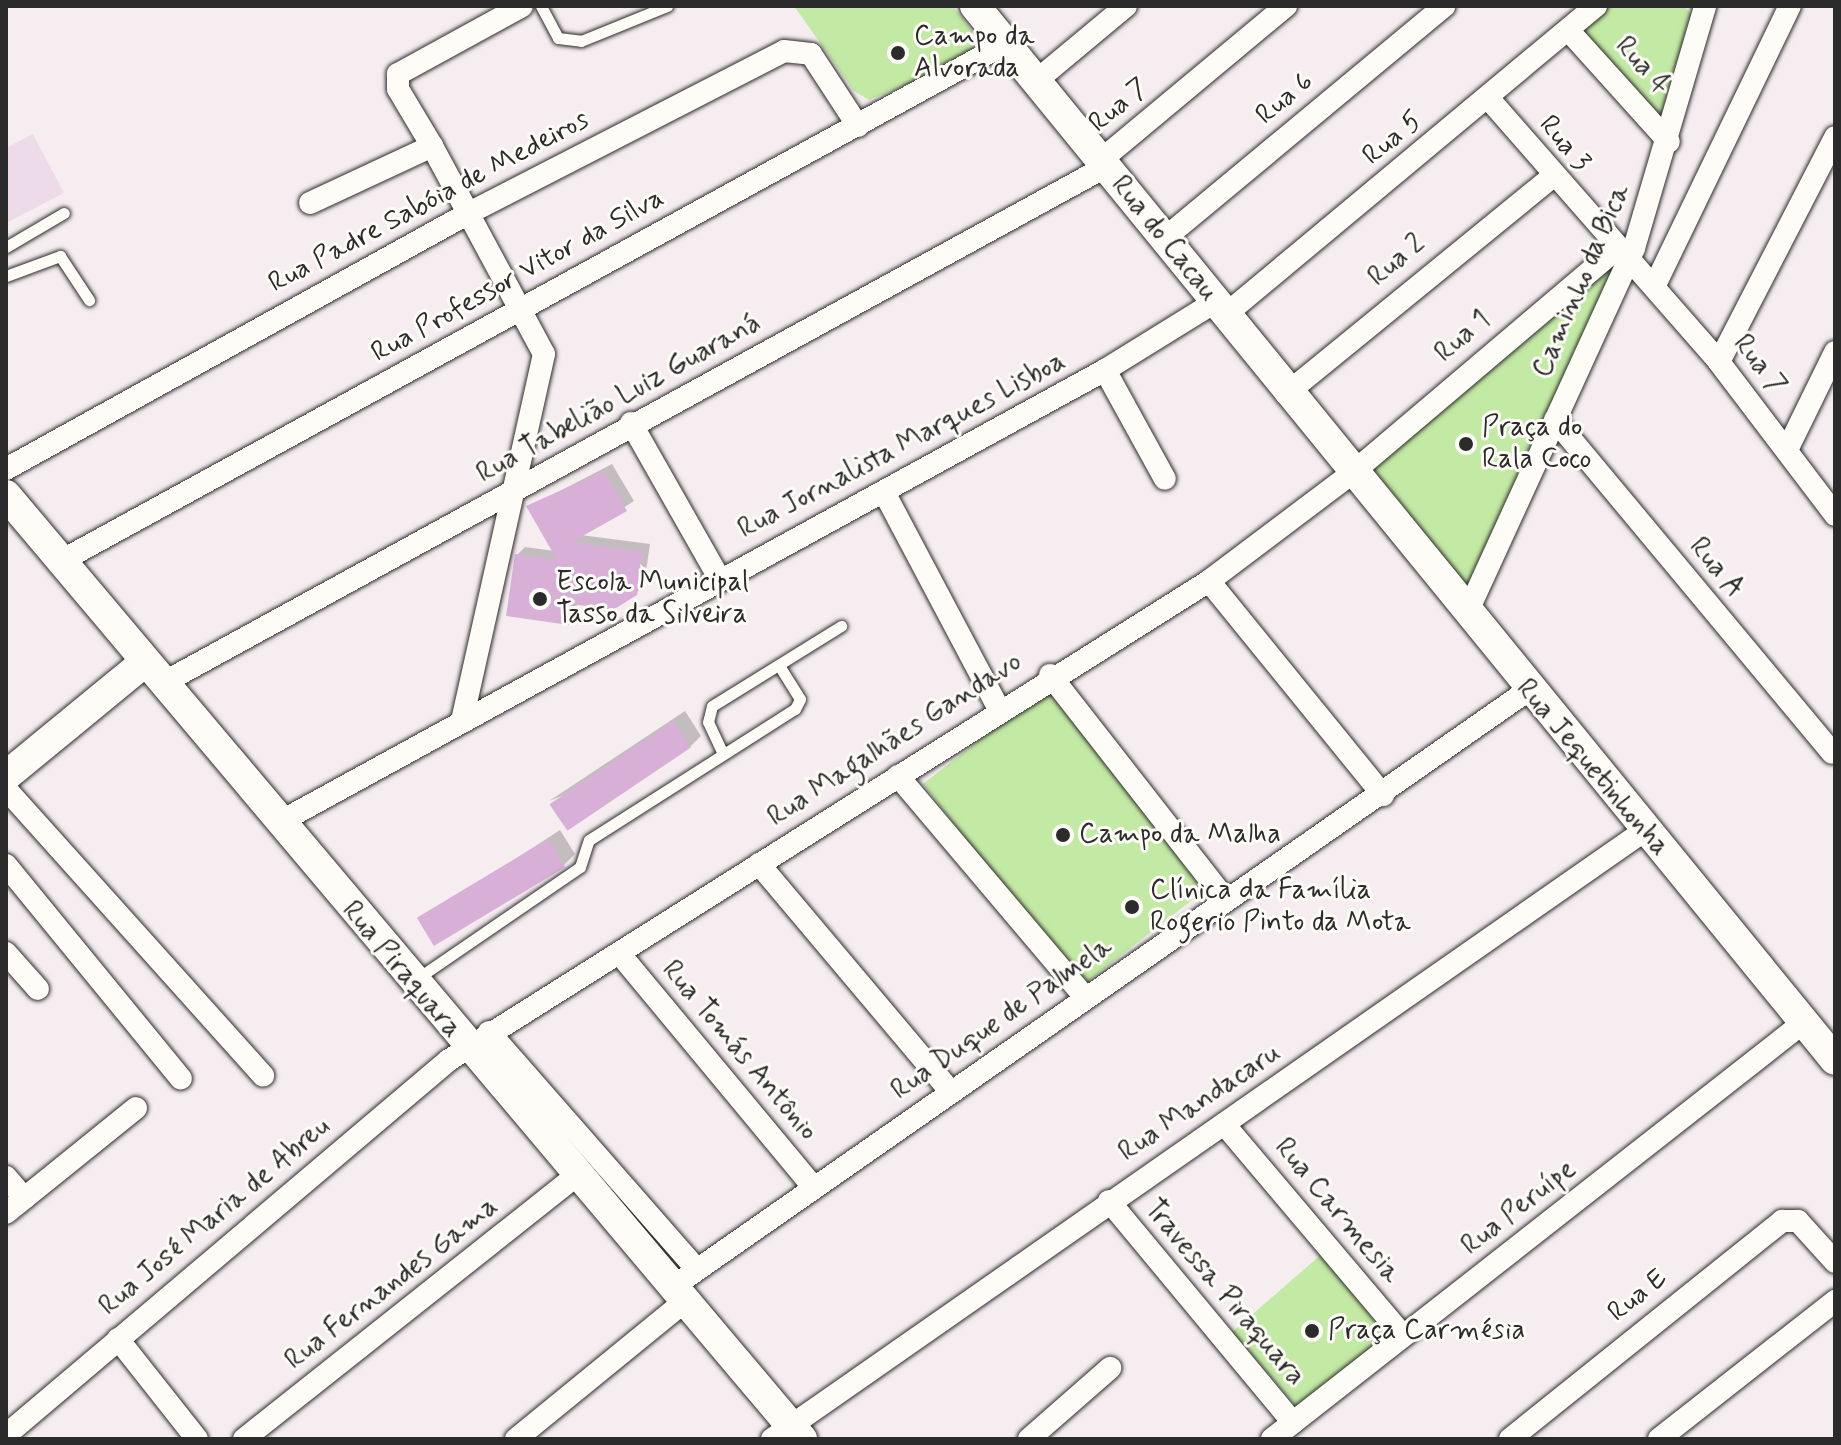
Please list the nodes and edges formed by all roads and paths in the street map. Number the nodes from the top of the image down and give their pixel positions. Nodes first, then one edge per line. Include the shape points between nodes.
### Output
1 (541, 6) edge
2 (667, 6) edge
3 (975, 6) edge
4 (1126, 6) edge
5 (1286, 6) edge
6 (1444, 6) edge
7 (1596, 6) edge
8 (512, 8) edge
9 (1789, 8) edge
10 (1701, 9) edge
11 (1569, 31) junction
12 (1005, 44) junction
13 (1036, 81) junction
14 (1489, 99) junction
15 (858, 126) junction
16 (1835, 137) edge
17 (1669, 142) junction
18 (432, 146) junction
19 (1103, 164) junction
20 (1551, 178) junction
21 (310, 203) dead end
22 (64, 213) dead end
23 (469, 213) junction
24 (1165, 238) junction
25 (6, 247) edge
26 (1622, 254) junction
27 (6, 276) edge
28 (1655, 285) junction
29 (89, 300) dead end
30 (521, 307) junction
31 (1220, 308) junction
32 (1835, 352) edge
33 (1719, 362) junction
34 (1105, 370) junction
35 (1286, 394) junction
36 (1555, 420) junction
37 (631, 423) junction
38 (1787, 450) junction
39 (6, 469) edge
40 (1351, 474) junction
41 (1165, 479) dead end
42 (884, 492) junction
43 (6, 495) edge
44 (509, 496) junction
45 (1835, 515) edge
46 (61, 561) junction
47 (719, 578) junction
48 (1209, 581) junction
49 (1467, 613) junction
50 (841, 626) dead end
51 (779, 665) junction
52 (154, 673) junction
53 (1050, 675) junction
54 (1527, 691) junction
55 (999, 709) junction
56 (462, 720) junction
57 (1832, 753) dead end
58 (723, 754) junction
59 (6, 776) edge
60 (898, 776) junction
61 (6, 789) edge
62 (1383, 795) junction
63 (278, 823) junction
64 (1644, 831) junction
65 (759, 864) junction
66 (6, 865) edge
67 (1225, 899) junction
68 (6, 953) edge
69 (619, 953) junction
70 (411, 983) junction
71 (38, 989) dead end
72 (1085, 997) junction
73 (1803, 1023) junction
74 (477, 1040) junction
75 (1835, 1060) edge
76 (263, 1075) dead end
77 (181, 1079) dead end
78 (951, 1092) junction
79 (136, 1108) dead end
80 (1224, 1124) junction
81 (576, 1176) junction
82 (6, 1177) edge
83 (813, 1187) junction
84 (24, 1198) junction
85 (1109, 1201) junction
86 (6, 1213) edge
87 (1835, 1262) edge
88 (697, 1270) junction
89 (677, 1295) junction
90 (1835, 1301) edge
91 (1403, 1336) junction
92 (118, 1339) junction
93 (1110, 1368) dead end
94 (1293, 1423) junction
95 (788, 1434) edge
96 (6, 1435) edge
97 (197, 1439) edge
98 (244, 1439) edge
99 (516, 1439) edge
100 (1029, 1439) edge
101 (1272, 1439) edge
102 (1510, 1439) edge
103 (1659, 1439) edge

1 - 2 lane via 558,38 581,41
3 - 12 street, Rua do Cacau
4 - 13 street
5 - 19 street, Rua 7
6 - 24 street, Rua 6
7 - 11 street, Rua 5
8 - 18 street via 398,74 398,89
9 - 28 street
10 - 17 street, Caminho da Bica
11 - 14 street, Rua 5
11 - 17 street, Rua 4
12 - 13 street, Rua do Cacau
12 - 15 street, Rua Professor Vitor da Silva
13 - 19 street, Rua do Cacau
14 - 20 street, Rua 3
14 - 31 street, Rua 5
15 - 23 street, Rua Padre Sabóia de Medeiros via 811,54 784,51
15 - 30 street, Rua Professor Vitor da Silva
16 - 33 street
17 - 26 street, Caminho da Bica
18 - 21 street
18 - 23 street
19 - 24 street, Rua do Cacau
19 - 37 street, Rua Tabelião Luiz Guaraná
20 - 26 street, Rua 3
20 - 35 street, Rua 2
22 - 25 lane
23 - 30 street
23 - 39 street, Rua Padre Sabóia de Medeiros
24 - 31 street, Rua do Cacau
26 - 28 street, Rua 7
26 - 36 street, Caminho da Bica
26 - 40 street, Rua 1
27 - 29 lane via 60,256
28 - 33 street, Rua 7
30 - 44 street via 545,371
30 - 46 street, Rua Professor Vitor da Silva
31 - 34 street, Rua Jornalista Marques Lisboa
31 - 35 street, Rua do Cacau
32 - 38 street
33 - 38 street, Rua 7
34 - 41 street
34 - 42 street, Rua Jornalista Marques Lisboa
35 - 40 street, Rua do Cacau
36 - 49 street, Caminho da Bica
36 - 57 street, Rua A
37 - 44 street, Rua Tabelião Luiz Guaraná
37 - 47 street
38 - 45 street, Rua 7
40 - 48 street, Rua Magalhães Gandavo
40 - 49 street, Rua Jequetinhonha
42 - 47 street, Rua Jornalista Marques Lisboa
42 - 55 street
43 - 46 street, Rua Piraquara
44 - 52 street, Rua Tabelião Luiz Guaraná
44 - 56 street
46 - 52 street, Rua Piraquara
47 - 56 street, Rua Jornalista Marques Lisboa
48 - 53 street, Rua Magalhães Gandavo
48 - 62 street
49 - 54 street, Rua Jequetinhonha
50 - 51 lane
51 - 58 lane via 712,706 708,722
51 - 58 lane via 799,704
52 - 59 street
52 - 63 street, Rua Piraquara
53 - 55 street, Rua Magalhães Gandavo
53 - 67 street
54 - 62 street, Rua Duque de Palmela
54 - 64 street, Rua Jequetinhonha
55 - 60 street, Rua Magalhães Gandavo
56 - 63 street, Rua Jornalista Marques Lisboa
58 - 70 lane via 589,840 580,867
60 - 65 street, Rua Magalhães Gandavo
60 - 72 street
61 - 76 street
62 - 67 street, Rua Duque de Palmela
63 - 70 street, Rua Piraquara
64 - 73 street, Rua Jequetinhonha
64 - 80 street, Rua Mandacaru
65 - 69 street, Rua Magalhães Gandavo
65 - 78 street
66 - 77 street
67 - 72 street, Rua Duque de Palmela
68 - 71 street
69 - 74 street, Rua Magalhães Gandavo
69 - 83 street, Rua Tomás Antônio
70 - 74 street, Rua Piraquara
72 - 78 street, Rua Duque de Palmela
73 - 75 street, Rua Jequetinhonha
73 - 91 street, Rua Peruípe
74 - 81 street, Rua Piraquara
74 - 88 street
74 - 92 street, Rua José Maria de Abreu
78 - 83 street, Rua Duque de Palmela
79 - 84 street
80 - 85 street, Rua Mandacaru
80 - 91 street, Rua Carmesia
81 - 89 street, Rua Piraquara
81 - 98 street, Rua Fernandes Gama
82 - 84 street
83 - 88 street, Rua Duque de Palmela
84 - 86 street
85 - 94 street, Travessa Piraquara
85 - 95 street, Rua Mandacaru
87 - 102 street, Rua E via 1790,1218 1769,1228
88 - 89 street, Rua Duque de Palmela
89 - 95 street, Rua Piraquara
89 - 99 street, Rua Duque de Palmela
90 - 103 street
91 - 94 street, Rua Peruípe
92 - 96 street, Rua José Maria de Abreu
92 - 97 street
93 - 100 street
94 - 101 street, Rua Peruípe

